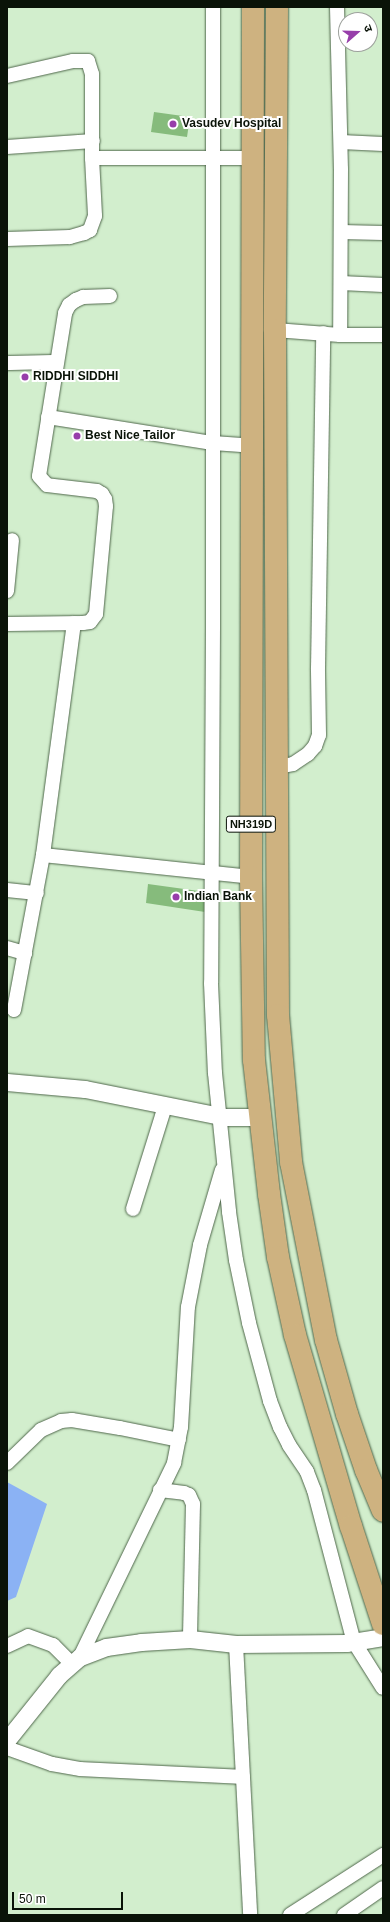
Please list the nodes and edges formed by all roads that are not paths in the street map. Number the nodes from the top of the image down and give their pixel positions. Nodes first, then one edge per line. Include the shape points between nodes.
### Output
1 (213, 7) edge
2 (253, 7) edge
3 (277, 7) edge
4 (337, 7) edge
5 (7, 76) edge
6 (93, 141) junction
7 (341, 142) junction
8 (383, 144) edge
9 (7, 147) edge
10 (92, 158) junction
11 (252, 158) junction
12 (212, 159) junction
13 (341, 232) junction
14 (383, 233) edge
15 (7, 239) edge
16 (341, 283) junction
17 (383, 285) edge
18 (110, 296) dead end
19 (283, 330) junction
20 (319, 333) junction
21 (340, 335) junction
22 (383, 335) edge
23 (56, 362) junction
24 (7, 363) edge
25 (48, 416) junction
26 (213, 443) junction
27 (252, 446) junction
28 (12, 540) dead end
29 (7, 591) edge
30 (74, 623) junction
31 (7, 624) edge
32 (286, 766) junction
33 (43, 855) junction
34 (210, 872) junction
35 (250, 877) junction
36 (7, 890) edge
37 (36, 893) junction
38 (7, 948) edge
39 (25, 952) junction
40 (14, 1010) dead end
41 (7, 1082) edge
42 (165, 1106) junction
43 (221, 1116) junction
44 (259, 1117) junction
45 (225, 1162) junction
46 (133, 1209) dead end
47 (179, 1440) junction
48 (7, 1464) edge
49 (160, 1490) junction
50 (383, 1512) edge
51 (383, 1624) edge
52 (383, 1637) edge
53 (190, 1639) junction
54 (354, 1642) junction
55 (236, 1644) junction
56 (7, 1646) edge
57 (76, 1661) junction
58 (383, 1688) edge
59 (7, 1740) edge
60 (7, 1748) edge
61 (243, 1777) junction
62 (383, 1855) edge
63 (383, 1888) edge
64 (250, 1915) edge
65 (290, 1915) edge
66 (344, 1915) edge

1 - 12 street
2 - 11 highway, NH319D
3 - 19 highway, NH319D
4 - 7 street
5 - 6 street via 73,61 88,61 92,74
6 - 9 street
6 - 10 street
7 - 8 street
7 - 13 street
10 - 12 street
10 - 15 street via 95,216 90,230 70,237
11 - 12 street
11 - 27 highway, NH319D
12 - 26 street
13 - 14 street
13 - 16 street
16 - 17 street
16 - 21 street
18 - 23 street via 82,297 69,305
19 - 20 street
19 - 32 highway, NH319D
20 - 21 street
20 - 32 street via 319,735 315,746 308,754
21 - 22 street
23 - 24 street
23 - 25 street
25 - 26 street
25 - 30 street via 39,476 42,481 52,487 96,491 102,494 106,506 98,607 90,622
26 - 27 street
26 - 34 street
27 - 35 highway, NH319D
28 - 29 street
30 - 31 street
30 - 33 street
32 - 50 highway, NH319D via 278,1015 291,1162 326,1340 359,1449
33 - 34 street
33 - 37 street
34 - 35 street
34 - 43 street via 210,983 215,1073
35 - 44 highway, NH319D via 254,1060
36 - 37 street
37 - 39 street
38 - 39 street
39 - 40 street
41 - 42 street via 85,1089
42 - 43 street
42 - 46 street
43 - 44 street
43 - 45 street
44 - 51 highway, NH319D via 278,1257 295,1335 351,1526
45 - 47 street via 200,1245 188,1307
45 - 54 street via 236,1260 260,1369 280,1427 304,1466 314,1490
47 - 48 street via 72,1420 61,1421 41,1430
47 - 49 street via 174,1463
49 - 53 street via 189,1495 193,1504
49 - 57 street
52 - 54 street
53 - 55 street
53 - 57 street via 141,1642 106,1648
54 - 55 street
54 - 58 street
55 - 61 street
56 - 57 street via 28,1636 53,1645
57 - 59 street via 59,1675
60 - 61 street via 52,1764 81,1769
61 - 64 street
62 - 65 street
63 - 66 street

